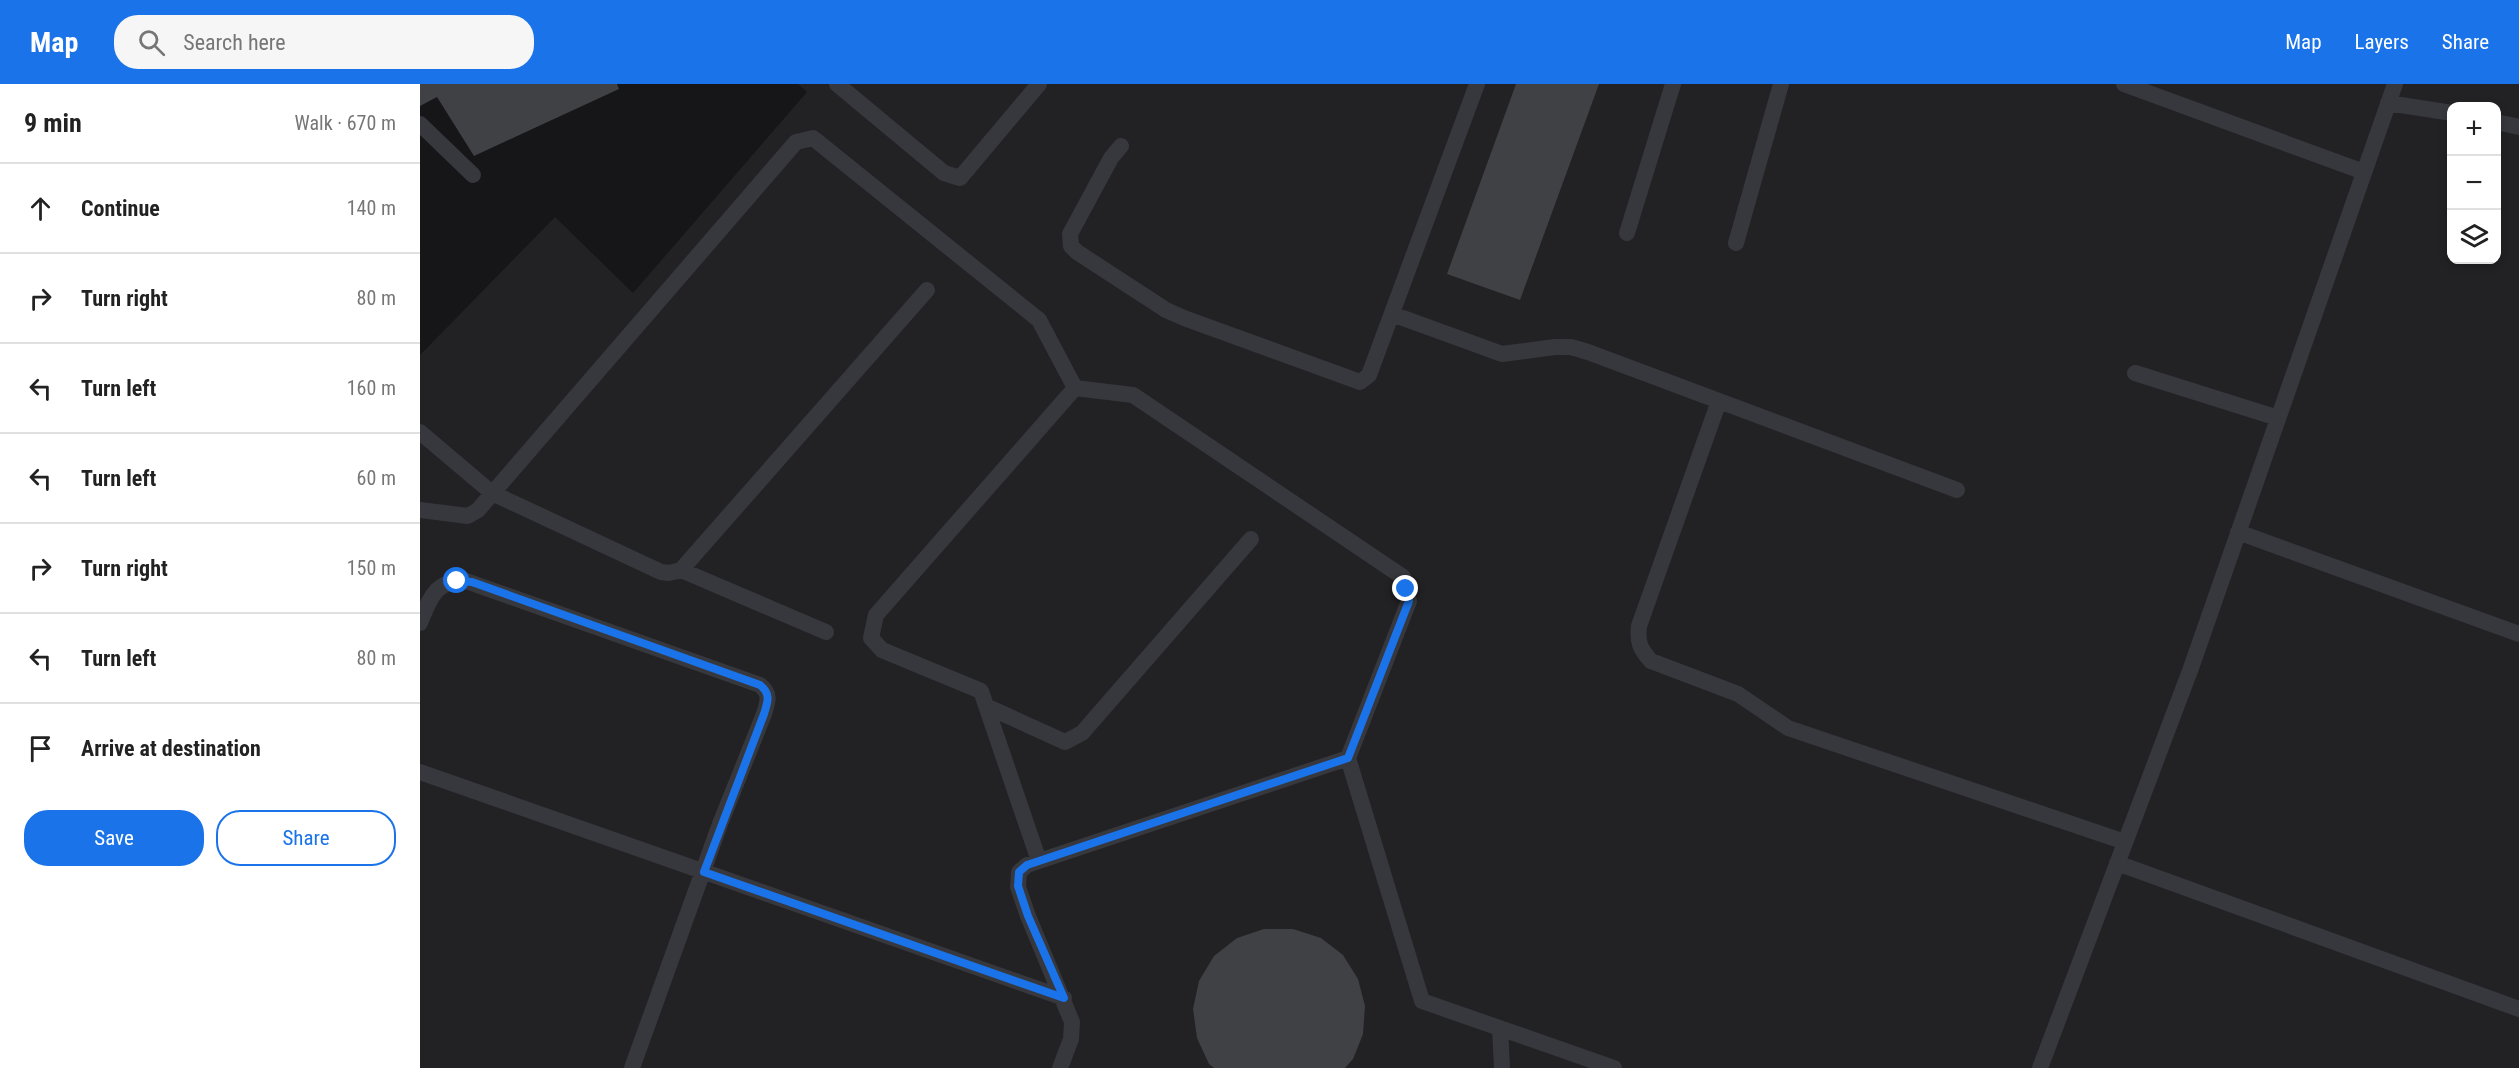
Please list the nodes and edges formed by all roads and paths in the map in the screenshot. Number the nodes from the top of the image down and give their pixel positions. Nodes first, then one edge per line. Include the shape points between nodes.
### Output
1 (837, 84) edge
2 (1039, 84) edge
3 (1477, 84) edge
4 (1673, 84) edge
5 (1781, 84) edge
6 (2124, 84) edge
7 (2395, 84) edge
8 (2388, 103) junction
9 (2447, 112) edge
10 (2501, 123) edge
11 (420, 124) edge
12 (2519, 127) edge
13 (1120, 146) dead end
14 (2364, 172) junction
15 (474, 175) dead end
16 (1627, 233) dead end
17 (1736, 243) dead end
18 (927, 290) dead end
19 (1392, 314) junction
20 (2135, 373) dead end
21 (1075, 388) junction
22 (1719, 401) junction
23 (2278, 418) junction
24 (420, 432) edge
25 (1957, 490) dead end
26 (492, 493) junction
27 (420, 510) edge
28 (2238, 532) junction
29 (1251, 539) dead end
30 (681, 570) junction
31 (420, 624) edge
32 (826, 632) dead end
33 (2519, 634) edge
34 (986, 706) junction
35 (1348, 758) junction
36 (420, 772) edge
37 (2125, 842) junction
38 (1039, 861) junction
39 (2117, 863) junction
40 (704, 872) junction
41 (1064, 998) junction
42 (2519, 1009) edge
43 (1500, 1028) junction
44 (632, 1068) edge
45 (1060, 1068) edge
46 (1502, 1068) edge
47 (1614, 1068) edge
48 (2040, 1068) edge

1 - 2 lane via 944,173 960,178
3 - 19 lane
4 - 16 lane
5 - 17 lane
6 - 14 lane
7 - 8 lane
8 - 9 lane
8 - 14 lane
10 - 12 lane
11 - 15 lane
13 - 19 lane via 1069,240 1077,252 1166,310 1360,382 1369,375
14 - 23 lane
18 - 30 lane
19 - 22 lane via 1502,354 1570,347
20 - 23 lane
21 - 26 lane via 1039,320 813,138 796,142
21 - 34 lane via 876,615 871,638 882,650 981,691
21 - 35 lane via 1133,395 1403,577 1409,601
22 - 25 lane
22 - 37 lane via 1639,626 1638,645 1645,654 1652,661 1738,694 1788,728
23 - 28 lane
24 - 26 lane
26 - 27 lane via 468,516
26 - 30 lane via 662,572
28 - 33 lane
28 - 37 lane
29 - 34 lane via 1082,733 1065,742
30 - 32 lane
31 - 40 lane via 439,587 466,581 760,685 767,691 769,699
34 - 38 lane
35 - 38 lane
35 - 43 lane via 1422,1001
36 - 40 lane
37 - 39 lane
38 - 41 lane via 1019,872 1018,886
39 - 42 lane
39 - 48 lane
40 - 41 lane
40 - 44 lane
41 - 45 lane via 1073,1030
43 - 46 lane
43 - 47 lane

